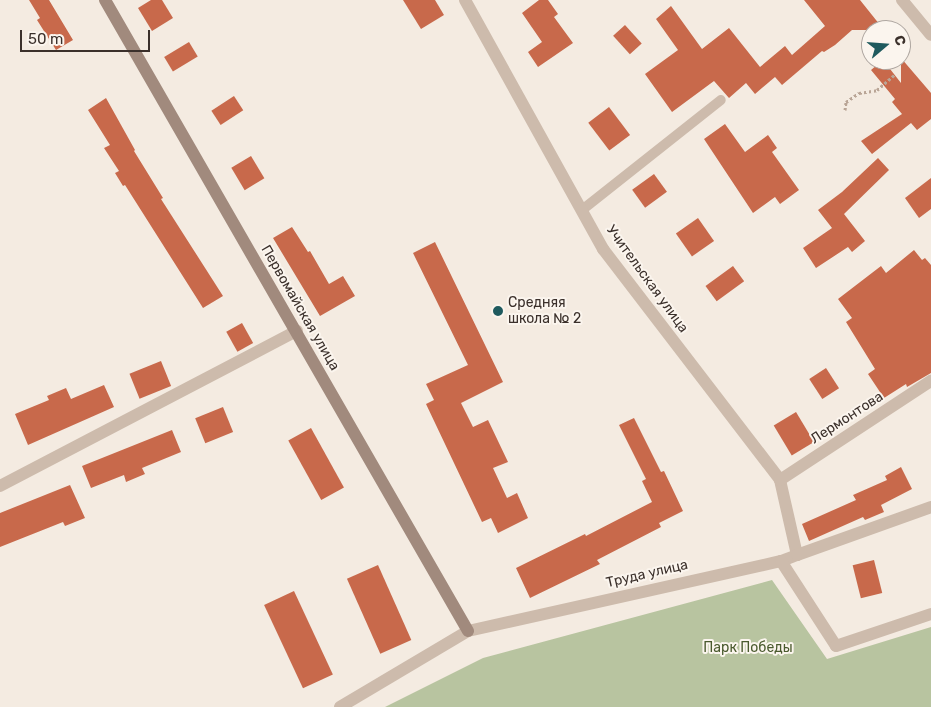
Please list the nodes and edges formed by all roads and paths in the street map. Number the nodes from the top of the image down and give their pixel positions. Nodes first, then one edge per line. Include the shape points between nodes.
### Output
1 (105, 0) edge
2 (465, 0) edge
3 (902, 0) edge
4 (931, 35) edge
5 (894, 75) dead end
6 (721, 100) dead end
7 (845, 110) dead end
8 (582, 210) junction
9 (296, 332) junction
10 (931, 382) edge
11 (780, 480) junction
12 (0, 486) edge
13 (931, 507) edge
14 (797, 555) junction
15 (781, 561) junction
16 (931, 614) edge
17 (468, 631) junction
18 (340, 707) edge

1 - 9 street, Первомайская улица
2 - 8 street, Учительская улица
3 - 4 street
5 - 7 path via 877,90 859,93 846,102
6 - 8 lane
8 - 11 street, Учительская улица via 604,249
9 - 12 street
9 - 17 street, Первомайская улица
10 - 11 street, Лермонтова
11 - 14 street, Учительская улица
13 - 14 street
14 - 15 street
15 - 16 street via 836,646
15 - 17 street, Труда улица
17 - 18 street, Труда улица

